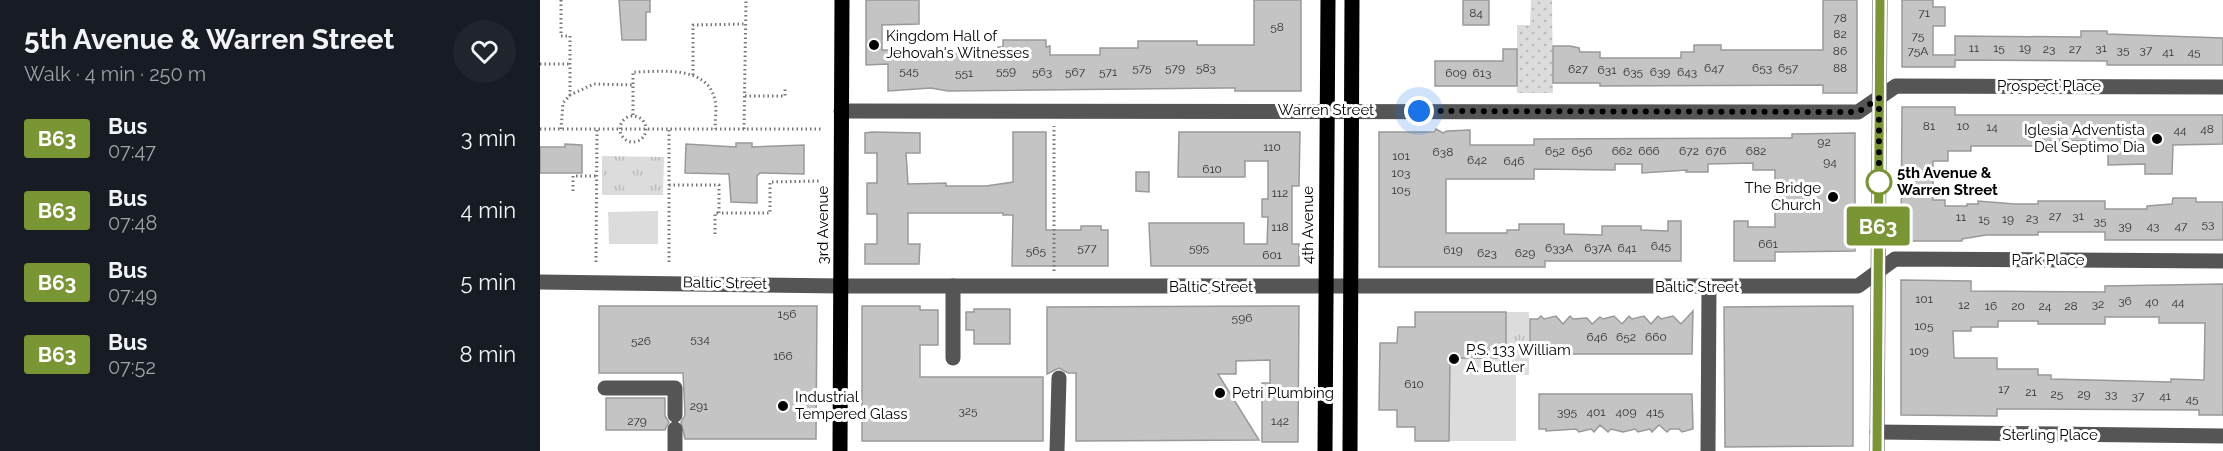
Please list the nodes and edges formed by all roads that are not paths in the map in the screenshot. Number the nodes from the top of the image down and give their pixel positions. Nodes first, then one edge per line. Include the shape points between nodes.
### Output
1 (842, 0) edge
2 (1328, 0) edge
3 (1352, 0) edge
4 (1880, 0) edge
5 (2223, 87) edge
6 (1879, 98) junction
7 (1327, 110) junction
8 (1352, 110) junction
9 (841, 111) junction
10 (2223, 261) edge
11 (1878, 272) junction
12 (540, 282) edge
13 (840, 286) junction
14 (953, 286) junction
15 (1326, 287) junction
16 (1351, 287) junction
17 (1709, 287) junction
18 (953, 358) dead end
19 (1059, 378) dead end
20 (604, 388) dead end
21 (1877, 432) junction
22 (2223, 436) edge
23 (675, 451) edge
24 (840, 451) edge
25 (1057, 451) edge
26 (1325, 451) edge
27 (1350, 451) edge
28 (1708, 451) edge
29 (1877, 451) edge

1 - 9 main road, 3rd Avenue
2 - 7 main road, 4th Avenue
3 - 8 main road
4 - 6 street
5 - 6 street, Prospect Place via 1896,86
6 - 8 street, Warren Street via 1858,112
6 - 11 street
7 - 8 street, Warren Street
7 - 9 street, Warren Street
7 - 15 main road, 4th Avenue
8 - 16 main road
9 - 13 main road, 3rd Avenue
10 - 11 street, Park Place via 1895,259
11 - 17 street, Baltic Street via 1858,286
11 - 21 street
12 - 13 street, Baltic Street
13 - 14 street, Baltic Street
13 - 24 main road, 3rd Avenue
14 - 15 street, Baltic Street
14 - 18 street
15 - 16 street, Baltic Street
15 - 26 main road, 4th Avenue
16 - 17 street, Baltic Street
16 - 27 main road
17 - 28 street
19 - 25 street
20 - 23 street via 675,388
21 - 22 street, Sterling Place
21 - 29 street

